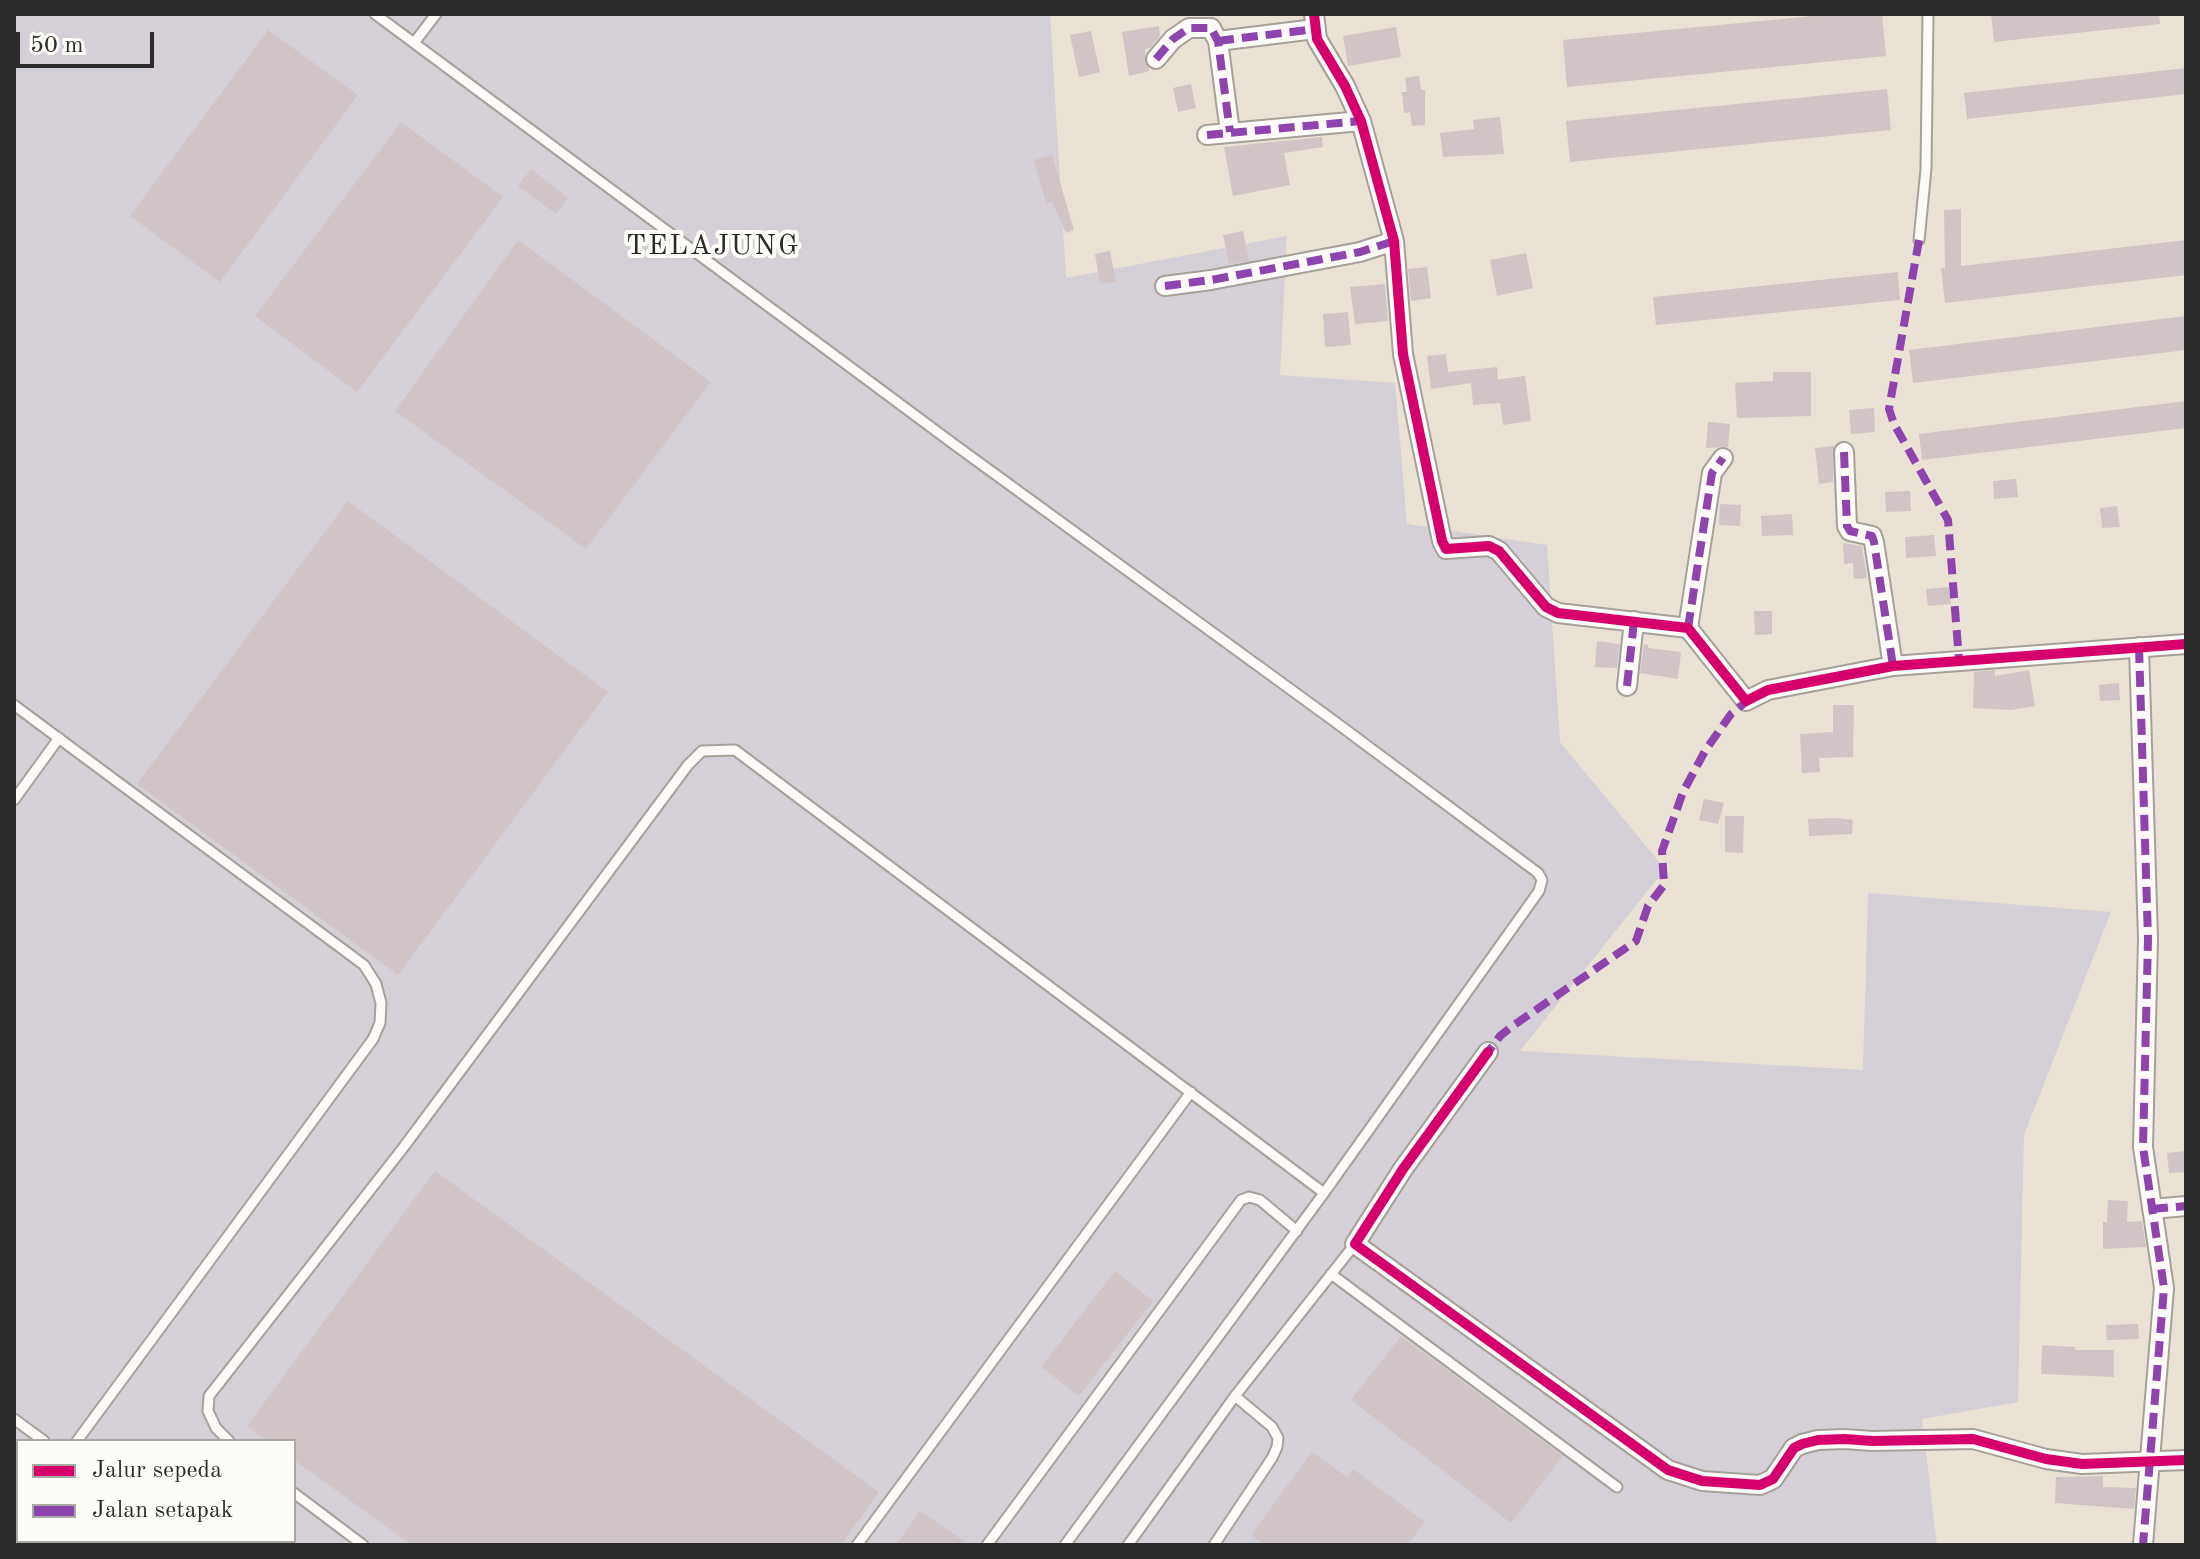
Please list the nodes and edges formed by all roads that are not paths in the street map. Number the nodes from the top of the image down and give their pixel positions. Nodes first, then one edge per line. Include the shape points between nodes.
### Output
1 (375, 14) edge
2 (436, 14) edge
3 (1928, 14) edge
4 (1315, 22) edge
5 (1218, 41) junction
6 (414, 43) junction
7 (1156, 59) dead end
8 (1361, 121) junction
9 (1230, 132) junction
10 (1207, 135) dead end
11 (1919, 240) dead end
12 (1394, 241) junction
13 (1165, 286) dead end
14 (1844, 452) dead end
15 (1723, 458) dead end
16 (1634, 621) junction
17 (1688, 628) junction
18 (2186, 644) edge
19 (2139, 647) junction
20 (1893, 666) junction
21 (1627, 686) dead end
22 (14, 705) edge
23 (59, 738) junction
24 (14, 800) edge
25 (1488, 1052) dead end
26 (1191, 1092) junction
27 (1324, 1193) junction
28 (2186, 1206) edge
29 (2152, 1209) junction
30 (1297, 1231) junction
31 (1355, 1244) junction
32 (1331, 1274) junction
33 (1235, 1396) junction
34 (14, 1419) edge
35 (41, 1439) edge
36 (78, 1439) edge
37 (227, 1439) edge
38 (2186, 1460) edge
39 (2149, 1461) junction
40 (1617, 1487) dead end
41 (296, 1495) edge
42 (363, 1545) edge
43 (857, 1545) edge
44 (987, 1545) edge
45 (1065, 1545) edge
46 (1128, 1545) edge
47 (1214, 1545) edge
48 (2143, 1545) edge

1 - 6 lane
2 - 6 lane
3 - 11 lane via 1926,169
4 - 5 street
4 - 8 street via 1317,39
5 - 7 street via 1211,28 1189,28
5 - 9 street
6 - 27 lane via 1538,873 1539,891
8 - 9 street
8 - 12 street
9 - 10 street
12 - 13 street via 1360,252
12 - 16 street via 1403,354 1446,549 1489,546 1499,551 1546,607 1558,613
14 - 20 street via 1847,526 1872,536 1874,542
15 - 17 street via 1712,473
16 - 17 street
16 - 21 street
17 - 20 street via 1746,701 1768,690
18 - 19 street
19 - 20 street
19 - 29 street via 2148,939 2142,1124
22 - 23 lane
23 - 24 lane
23 - 36 lane via 364,965 381,1003 373,1039
25 - 31 street
26 - 27 lane
26 - 37 lane via 735,750 702,751 209,1396 208,1411
26 - 43 lane
27 - 30 lane
28 - 29 street
29 - 39 street via 2164,1288
30 - 44 lane via 1260,1200 1241,1200
30 - 45 lane
31 - 32 lane
31 - 39 street via 1675,1474 1760,1485 1773,1479 1802,1444 1845,1439 1973,1439 2068,1463
32 - 33 lane
32 - 40 lane
33 - 46 lane
33 - 47 lane via 1272,1427 1277,1447
34 - 35 lane
38 - 39 street
39 - 48 street
41 - 42 lane

